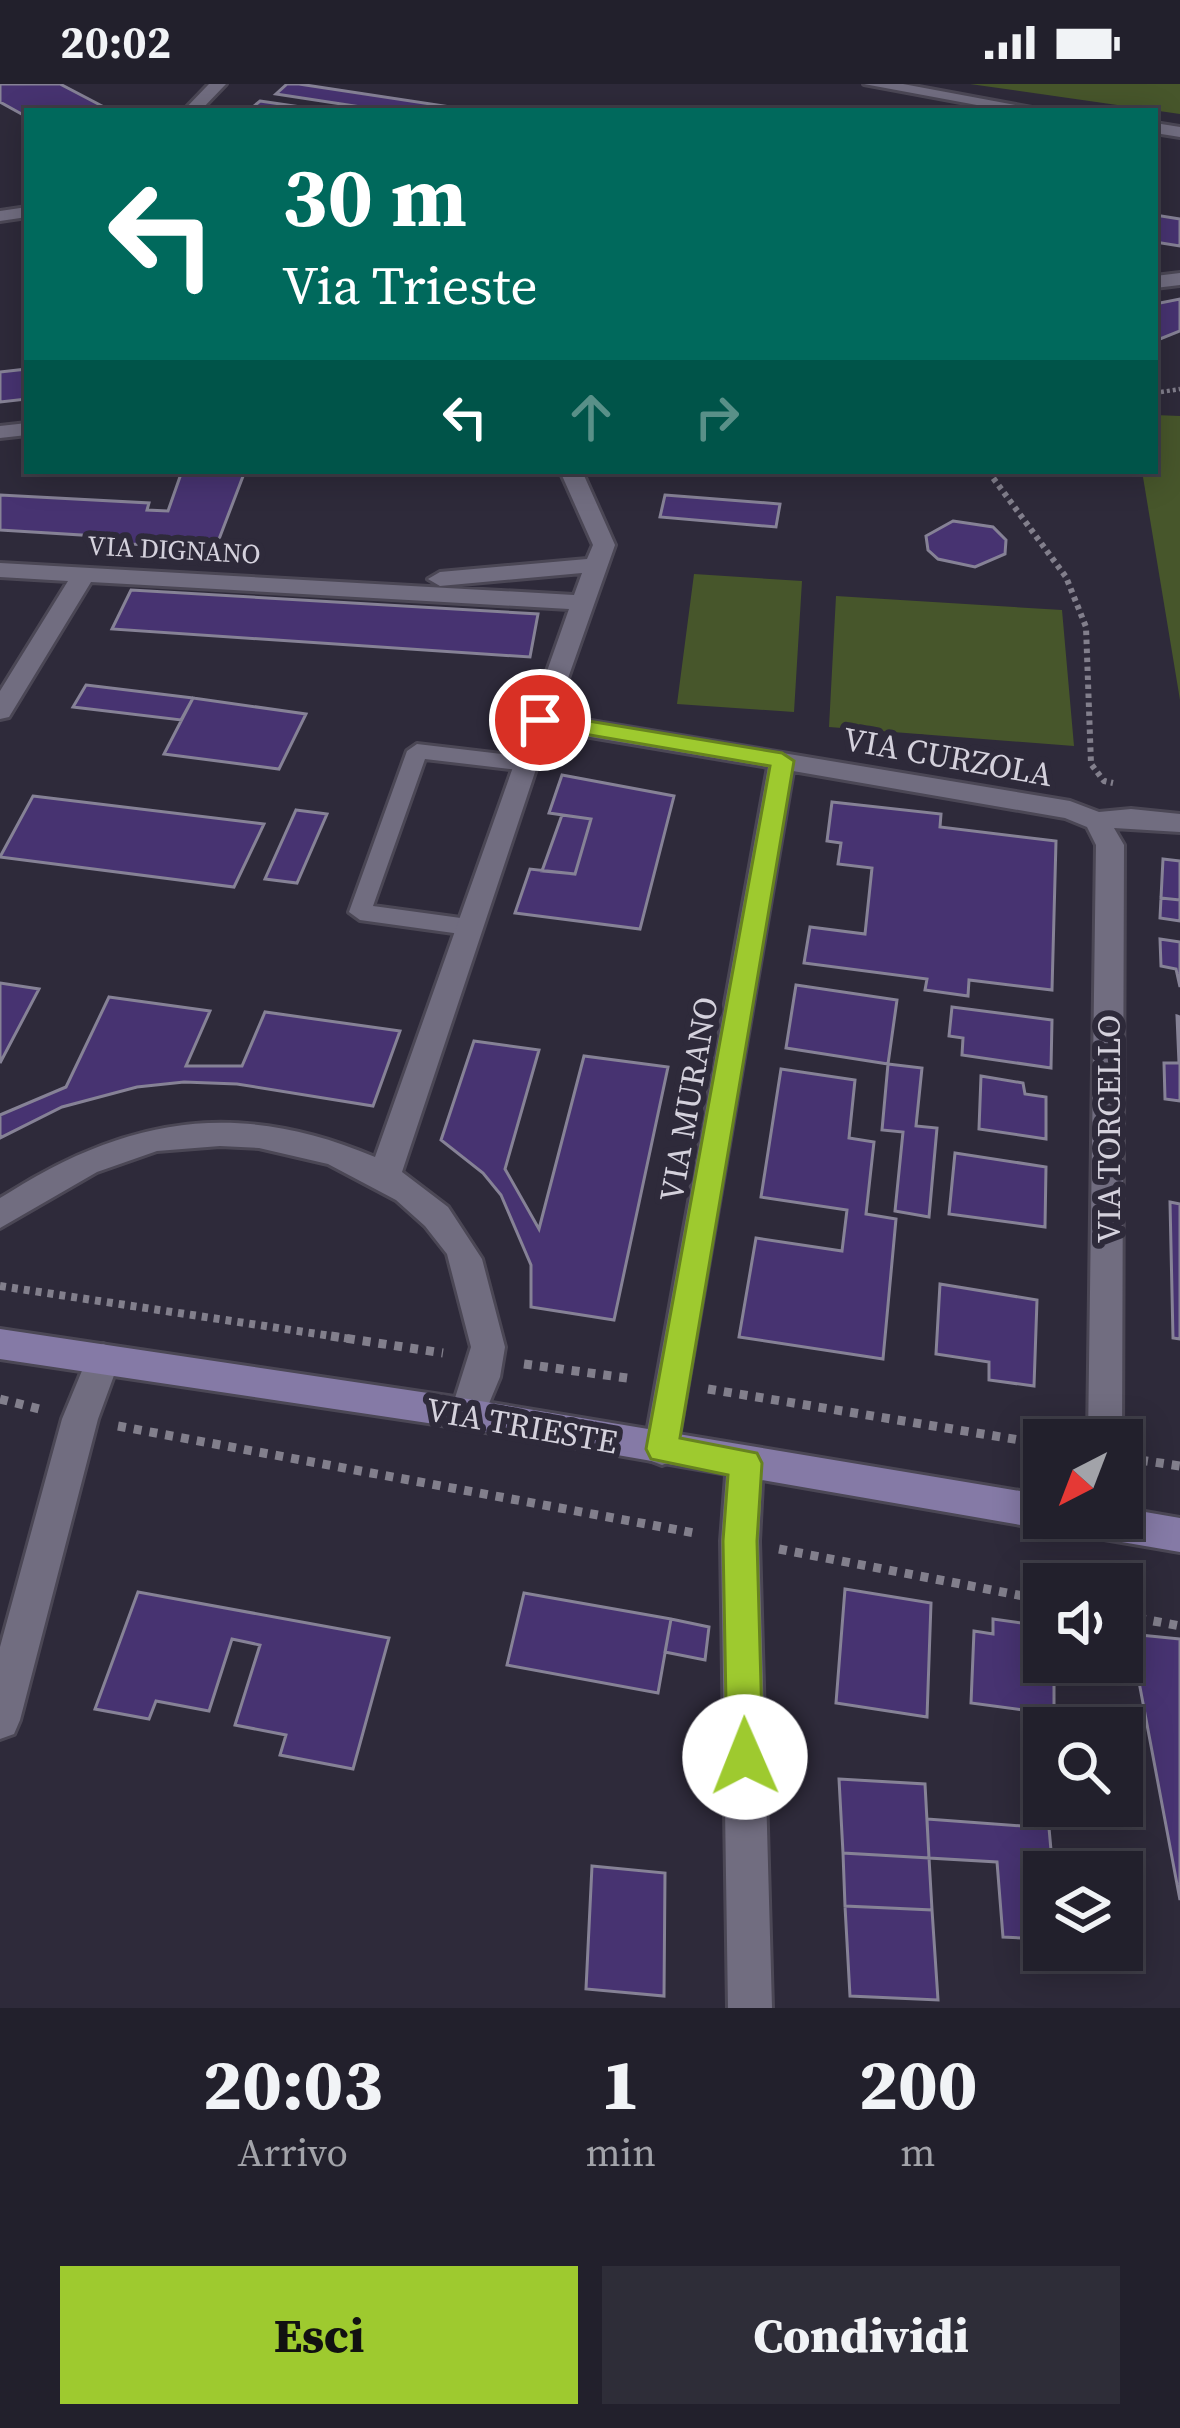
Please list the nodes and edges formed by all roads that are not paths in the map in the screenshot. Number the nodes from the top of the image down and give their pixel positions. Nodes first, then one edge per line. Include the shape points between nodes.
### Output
1 (218, 84) edge
2 (872, 84) edge
3 (893, 89) junction
4 (194, 108) edge
5 (882, 108) edge
6 (1020, 108) edge
7 (572, 474) edge
8 (598, 565) junction
9 (0, 570) edge
10 (83, 576) junction
11 (345, 587) junction
12 (586, 603) junction
13 (0, 711) edge
14 (533, 742) junction
15 (782, 761) junction
16 (1097, 820) junction
17 (1180, 823) edge
18 (468, 927) junction
19 (383, 1178) junction
20 (0, 1215) edge
21 (0, 1344) edge
22 (103, 1359) junction
23 (468, 1414) junction
24 (1106, 1419) edge
25 (662, 1449) junction
26 (745, 1463) junction
27 (1023, 1509) edge
28 (1143, 1528) edge
29 (1180, 1535) edge
30 (0, 1720) edge
31 (750, 2008) edge

1 - 4 street
2 - 3 street
3 - 5 street
3 - 6 street
7 - 8 street via 604,545
8 - 11 street, VIA DIGNANO
8 - 12 street
9 - 10 street, VIA DIGNANO
10 - 11 street, VIA DIGNANO
10 - 13 street
11 - 12 street, VIA DIGNANO
12 - 14 street
14 - 15 street, VIA CURZOLA
14 - 18 street
14 - 18 lane via 417,751 360,912
15 - 16 street, VIA CURZOLA
15 - 25 street, VIA MURANO
16 - 17 street, VIA CURZOLA
16 - 24 street, VIA TORCELLO via 1110,844
18 - 19 street
19 - 20 street via 327,1150 182,1135 75,1166
19 - 23 street via 423,1205 460,1249 489,1348
21 - 22 street, VIA TRIESTE
22 - 23 street, VIA TRIESTE
22 - 30 street
23 - 25 street, VIA TRIESTE
25 - 26 street, VIA TRIESTE
26 - 27 street, VIA TRIESTE
26 - 31 street
28 - 29 street

